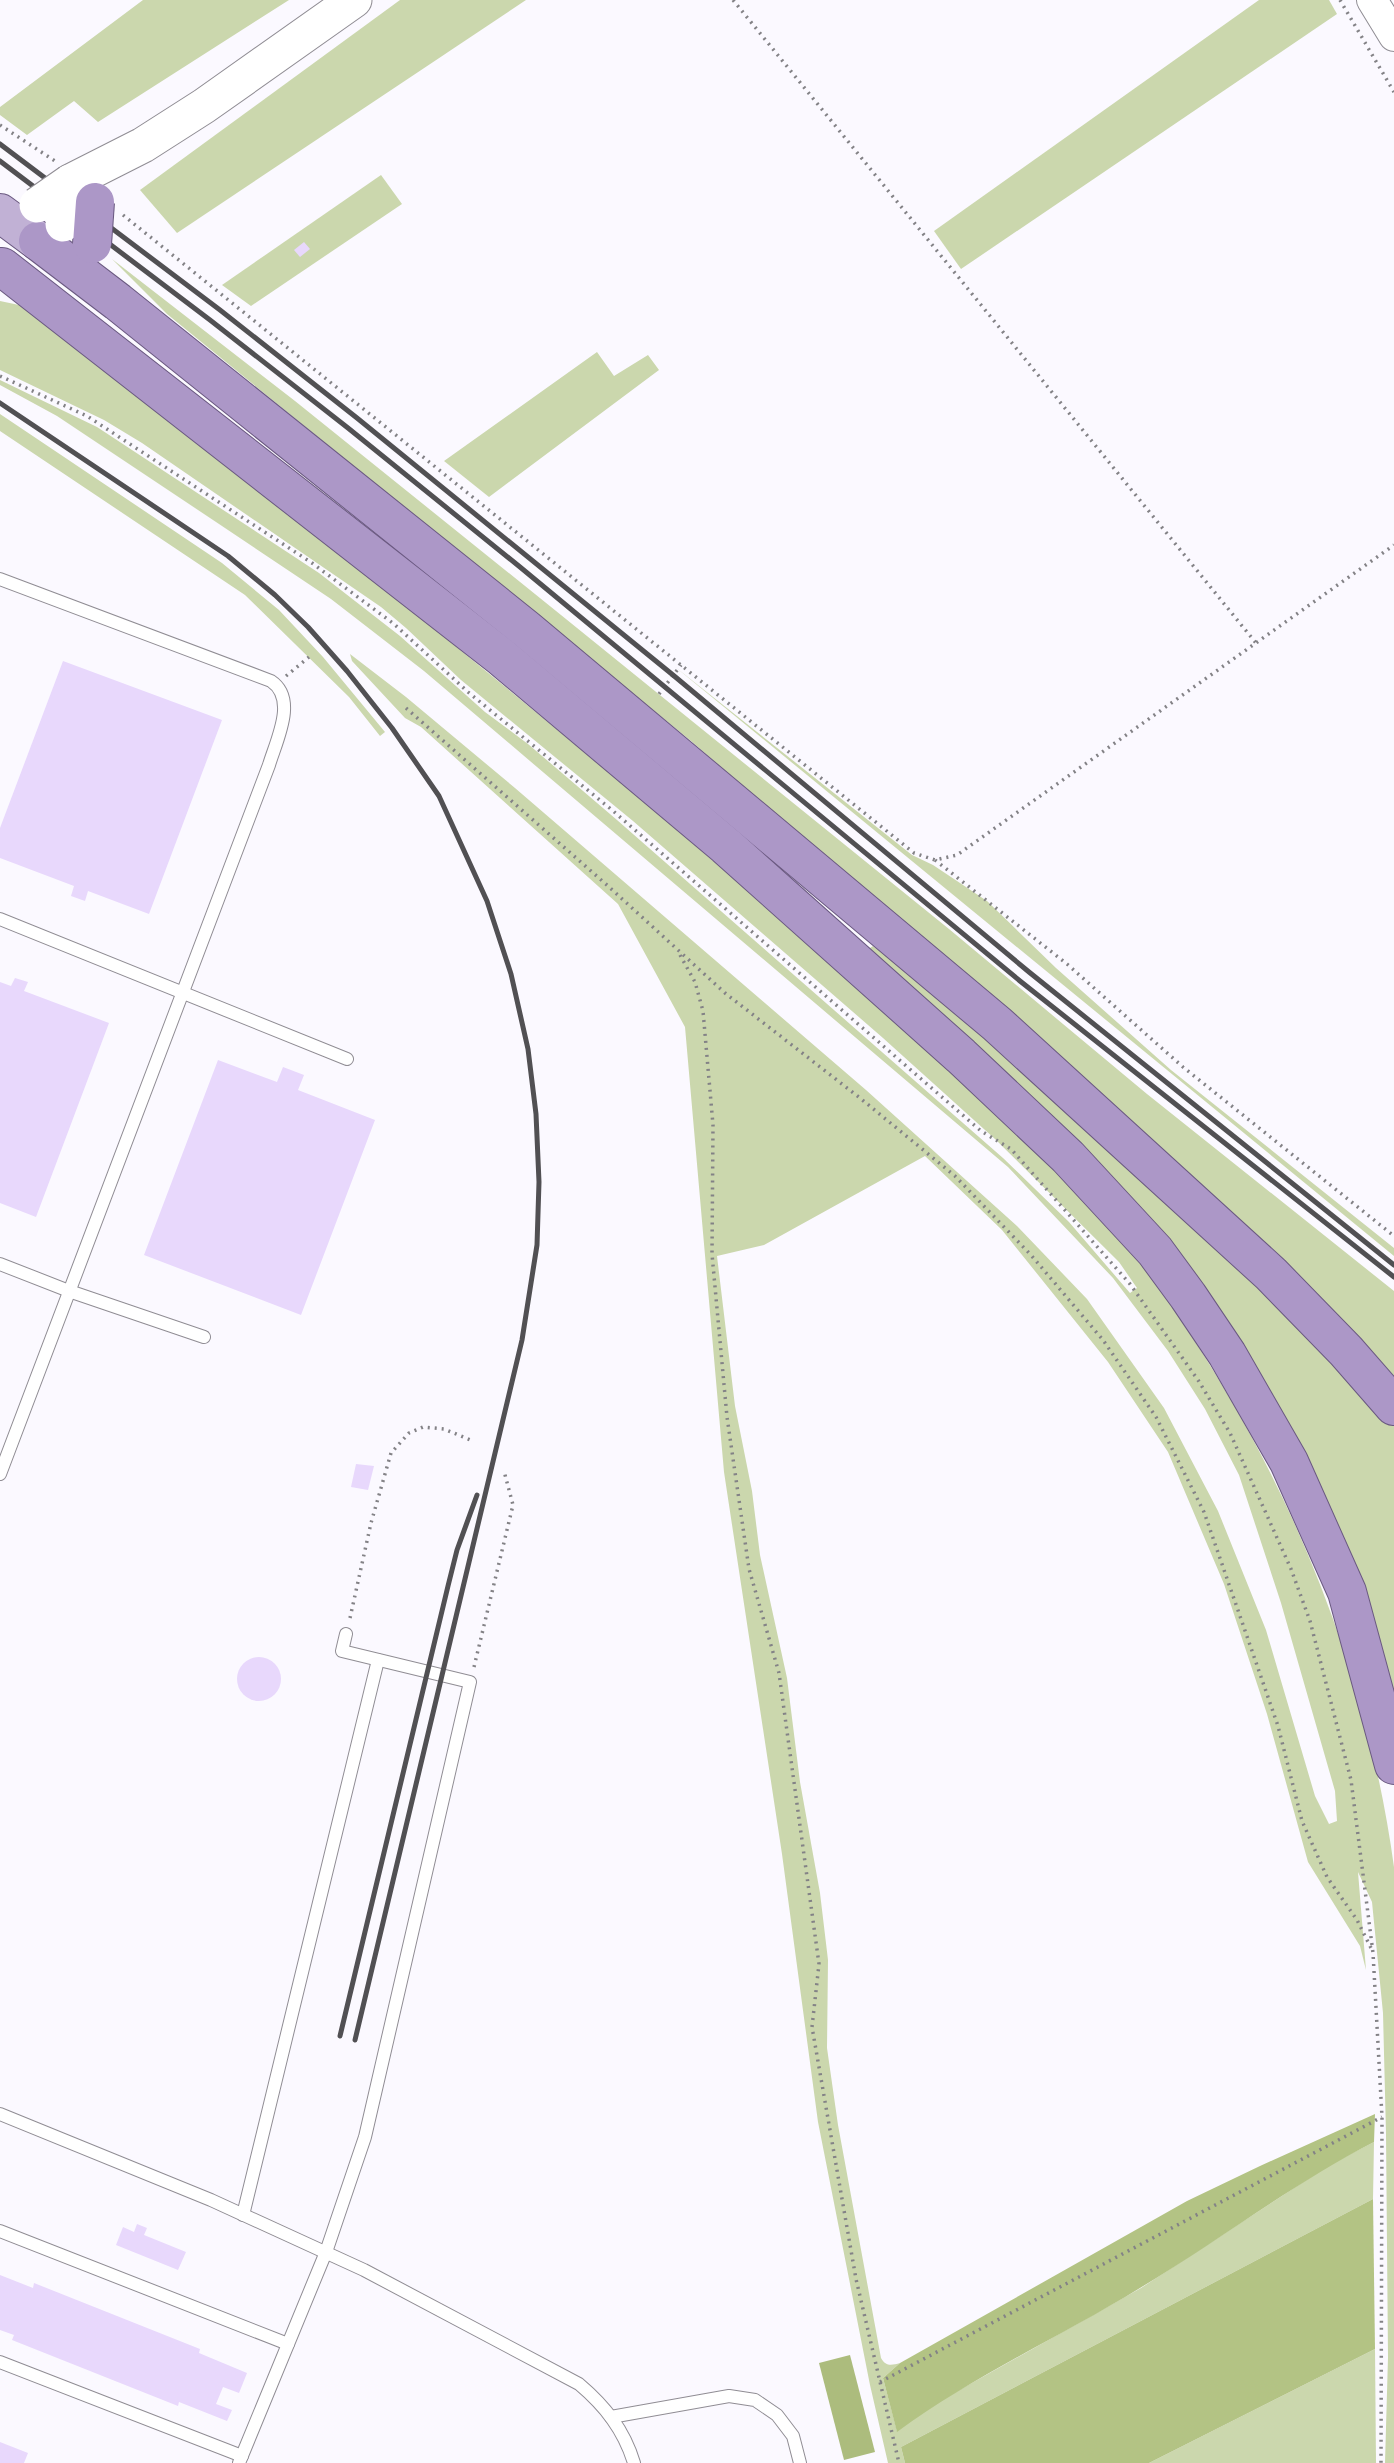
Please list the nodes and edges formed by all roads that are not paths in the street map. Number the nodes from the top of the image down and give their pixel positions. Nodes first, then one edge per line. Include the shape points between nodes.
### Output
1 (354, 0) edge
2 (1373, 0) edge
3 (1394, 36) edge
4 (74, 182) junction
5 (27, 235) edge
6 (118, 302) junction
7 (0, 579) edge
8 (0, 919) edge
9 (182, 991) junction
10 (347, 1059) dead end
11 (0, 1264) edge
12 (69, 1291) junction
13 (204, 1336) dead end
14 (1394, 1406) edge
15 (0, 1474) edge
16 (346, 1634) road end
17 (378, 1660) junction
18 (1394, 1765) edge
19 (0, 2114) edge
20 (243, 2215) junction
21 (0, 2231) edge
22 (326, 2252) junction
23 (288, 2344) junction
24 (0, 2362) edge
25 (611, 2417) junction
26 (240, 2460) edge
27 (634, 2463) edge
28 (800, 2463) edge

1 - 4 main road via 204,106
2 - 3 street
4 - 5 highway, bridge
4 - 5 main road, bridge
5 - 6 highway
5 - 6 highway via 99,272
5 - 18 highway via 500,656 736,855 961,1056 1068,1157 1155,1251 1227,1354 1289,1462 1347,1592
6 - 14 highway via 516,620 997,1024 1271,1274
7 - 9 lane via 241,669 276,684 282,696 285,713 269,765
8 - 9 lane
9 - 10 lane
9 - 12 lane
11 - 12 lane
12 - 13 lane
12 - 15 lane
16 - 17 lane via 342,1651
17 - 20 lane
17 - 22 lane via 470,1682 365,2137
19 - 20 lane
20 - 22 lane
21 - 23 lane
22 - 23 lane
22 - 25 lane via 579,2384
23 - 26 lane
24 - 26 lane
25 - 27 lane
25 - 28 lane via 729,2396 755,2400 777,2415 793,2436

